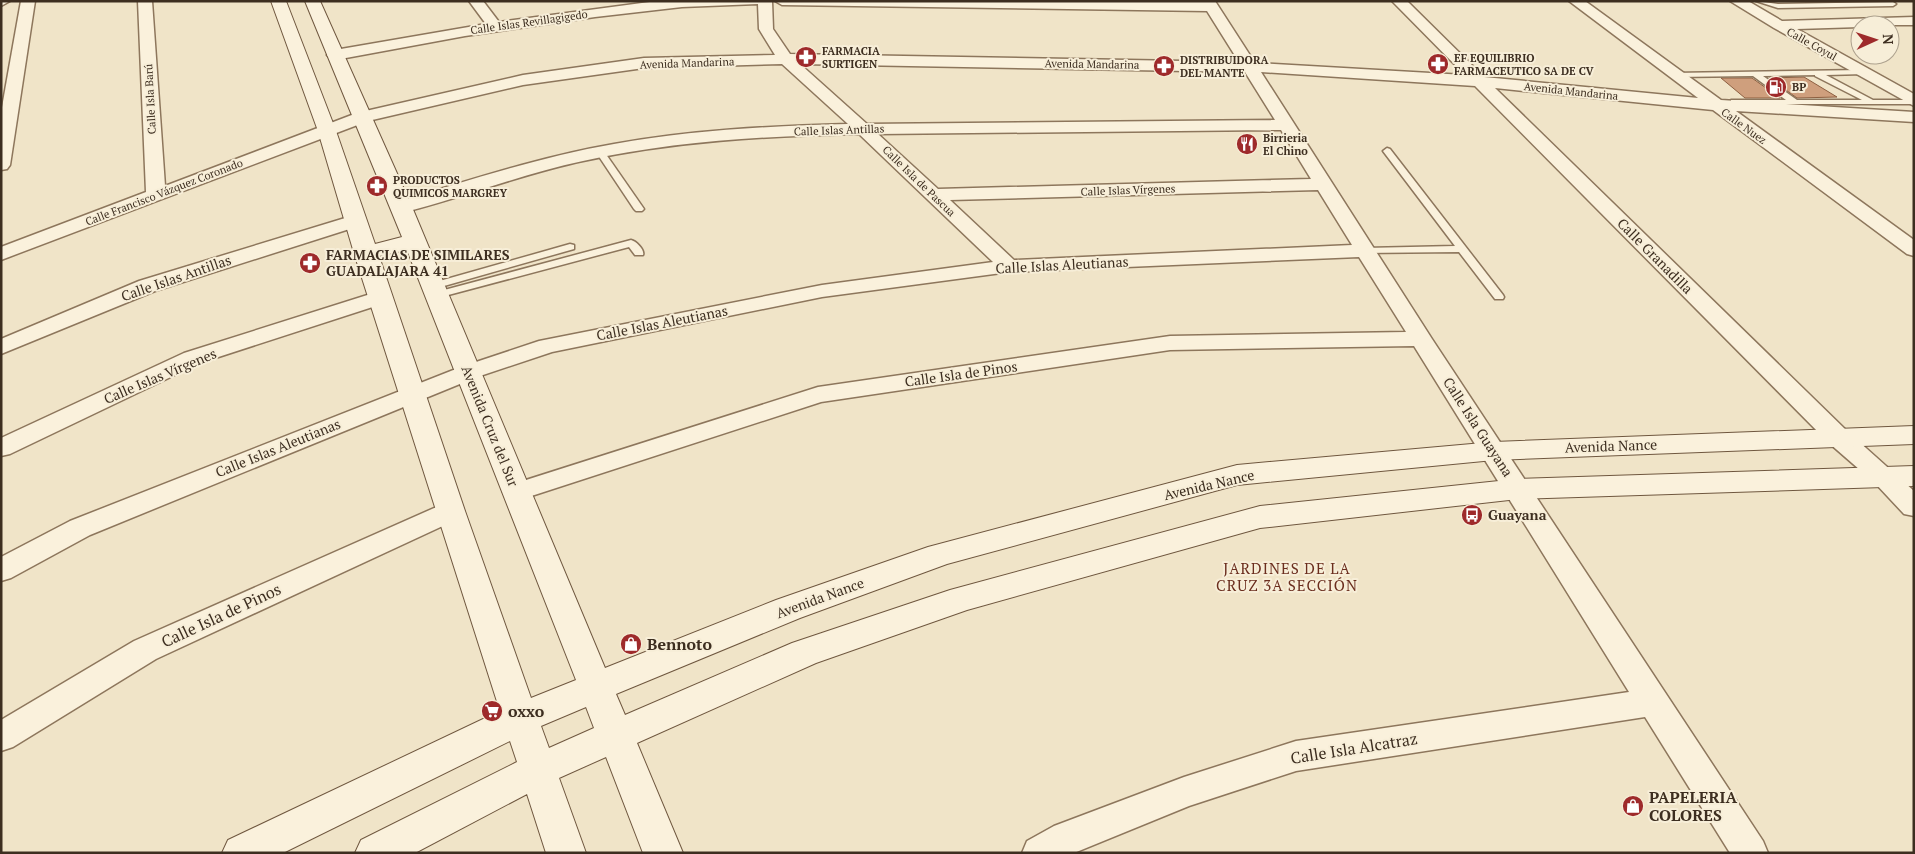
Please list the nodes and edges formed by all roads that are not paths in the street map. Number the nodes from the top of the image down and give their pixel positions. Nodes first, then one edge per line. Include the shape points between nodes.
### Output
1 (28, 1) edge
2 (145, 1) edge
3 (278, 1) edge
4 (312, 1) edge
5 (476, 1) edge
6 (755, 1) edge
7 (765, 1) edge
8 (782, 1) edge
9 (1399, 1) edge
10 (1576, 1) edge
11 (1737, 1) edge
12 (1759, 1) edge
13 (1210, 4) edge
14 (1893, 4) dead end
15 (610, 6) edge
16 (1914, 21) edge
17 (1779, 25) junction
18 (495, 27) junction
19 (335, 55) junction
20 (786, 59) junction
21 (1248, 67) junction
22 (1816, 72) junction
23 (1862, 72) junction
24 (1754, 73) junction
25 (1674, 74) junction
26 (1478, 81) junction
27 (1795, 102) junction
28 (1872, 102) junction
29 (1914, 102) edge
30 (1713, 104) junction
31 (1810, 111) junction
32 (363, 117) junction
33 (1907, 117) edge
34 (1285, 125) junction
35 (863, 129) junction
36 (327, 131) junction
37 (1387, 151) dead end
38 (600, 152) junction
39 (1, 166) edge
40 (1323, 184) junction
41 (933, 195) junction
42 (156, 196) junction
43 (401, 206) junction
44 (639, 209) dead end
45 (355, 221) junction
46 (415, 241) junction
47 (570, 247) dead end
48 (1462, 249) junction
49 (1914, 250) edge
50 (1365, 252) junction
51 (365, 253) junction
52 (639, 253) dead end
53 (1, 254) edge
54 (1009, 266) junction
55 (435, 290) junction
56 (380, 297) junction
57 (1499, 297) dead end
58 (1421, 339) junction
59 (1, 348) edge
60 (468, 372) junction
61 (412, 394) junction
62 (1914, 435) edge
63 (1838, 437) junction
64 (1, 448) edge
65 (1494, 451) junction
66 (1914, 476) edge
67 (1884, 477) junction
68 (1518, 488) junction
69 (516, 492) junction
70 (1914, 507) edge
71 (450, 510) junction
72 (1, 570) edge
73 (595, 688) junction
74 (1652, 702) junction
75 (521, 718) junction
76 (615, 736) junction
77 (1, 737) edge
78 (538, 770) junction
79 (242, 853) edge
80 (375, 853) edge
81 (566, 853) edge
82 (663, 853) edge
83 (1040, 853) edge
84 (1750, 853) edge

1 - 39 street
2 - 42 street, Calle Isla Barú
3 - 36 main road
4 - 19 main road, Avenida Cruz del Sur
5 - 18 street
6 - 15 street, Calle Islas Revillagigedo
7 - 20 street, Calle Isla de Pascua via 766,28
8 - 13 street
9 - 26 street, Calle Granadilla
10 - 25 street, Calle Nuez
11 - 17 street, Calle Coyul
12 - 14 lane via 1778,6
13 - 21 street, Calle Isla Guayana
15 - 18 street, Calle Islas Revillagigedo
16 - 17 street
17 - 23 street, Calle Coyul
18 - 19 street, Calle Islas Revillagigedo
19 - 32 main road, Avenida Cruz del Sur
20 - 21 street, Avenida Mandarina
20 - 32 street, Avenida Mandarina via 644,64 583,71 523,80
20 - 35 street, Calle Isla de Pascua
21 - 26 street, Avenida Mandarina
21 - 34 street, Calle Isla Guayana
22 - 23 lane
22 - 24 lane
22 - 28 lane
23 - 29 street, Calle Coyul
24 - 25 lane
24 - 27 lane
25 - 30 street, Calle Nuez
26 - 30 street, Avenida Mandarina
26 - 63 street, Calle Granadilla
27 - 28 lane
27 - 30 lane
27 - 31 lane
28 - 29 lane
28 - 33 lane
30 - 31 street, Avenida Mandarina
30 - 49 street, Calle Nuez
31 - 33 street, Avenida Mandarina
32 - 36 street, Avenida Mandarina
32 - 43 main road, Avenida Cruz del Sur
34 - 35 street, Calle Islas Antillas
34 - 40 street, Calle Isla Guayana
35 - 38 street, Calle Islas Antillas via 694,138
35 - 41 street, Calle Isla de Pascua
36 - 42 street, Calle Francisco Vázquez Coronado
36 - 45 main road
37 - 48 lane
38 - 43 street, Calle Islas Antillas
38 - 44 lane
40 - 41 street, Calle Islas Vírgenes
40 - 50 street, Calle Isla Guayana
41 - 54 street, Calle Isla de Pascua
42 - 53 street, Calle Francisco Vázquez Coronado
43 - 46 main road, Avenida Cruz del Sur
45 - 51 main road
45 - 59 street, Calle Islas Antillas via 147,286
46 - 51 main road
46 - 55 main road, Avenida Cruz del Sur
47 - 55 lane
48 - 50 lane
48 - 57 lane
50 - 54 street, Calle Islas Aleutianas
50 - 58 street, Calle Isla Guayana
51 - 56 main road
52 - 55 lane via 631,243
54 - 60 street, Calle Islas Aleutianas via 822,291 547,346
55 - 60 main road, Avenida Cruz del Sur
56 - 61 main road
56 - 64 street, Calle Islas Vírgenes via 192,358
58 - 65 street, Calle Isla Guayana
58 - 69 street, Calle Isla de Pinos via 1170,343 818,395
60 - 61 street, Calle Islas Aleutianas
60 - 69 main road, Avenida Cruz del Sur
61 - 71 main road
61 - 72 street, Calle Islas Aleutianas via 80,528
62 - 63 main road, Avenida Nance
63 - 65 main road, Avenida Nance
63 - 67 street, Calle Granadilla
65 - 68 street, Calle Isla Guayana
65 - 73 main road, Avenida Nance via 1237,475 939,555 788,609
66 - 67 main road
67 - 68 main road
67 - 70 street, Calle Granadilla
68 - 74 street, Calle Isla Guayana
68 - 76 main road via 1260,517 961,599 804,653
69 - 73 main road, Avenida Cruz del Sur
71 - 75 main road
71 - 77 street, Calle Isla de Pinos via 145,650
73 - 75 main road, Avenida Nance
73 - 76 main road, Avenida Cruz del Sur
74 - 83 street, Calle Isla Alcatraz via 1296,756 1184,792 1067,838
74 - 84 street, Calle Isla Guayana
75 - 78 main road
75 - 79 main road, Avenida Nance
76 - 78 main road
76 - 82 main road, Avenida Cruz del Sur
78 - 80 main road
78 - 81 main road

